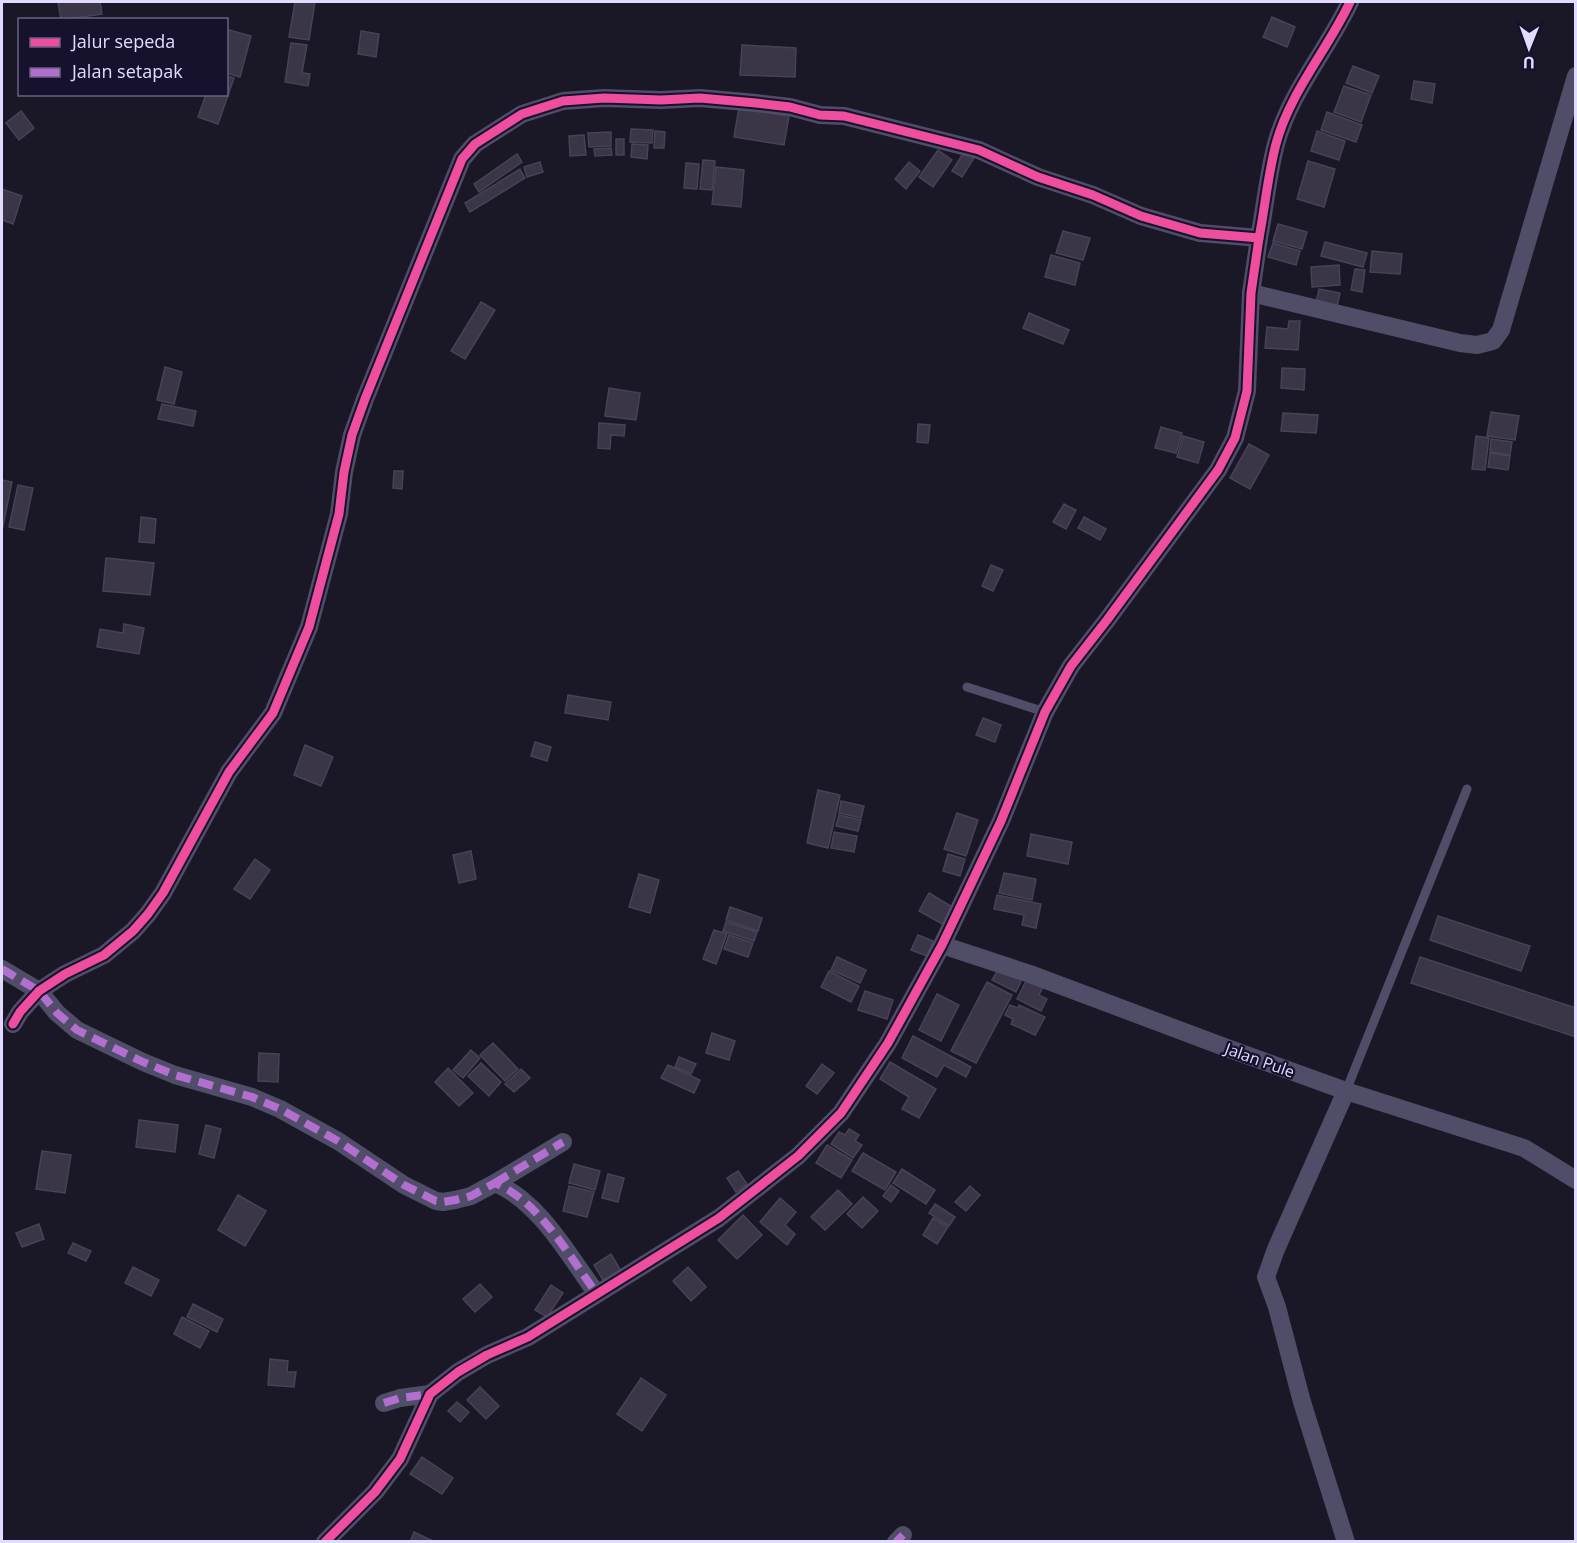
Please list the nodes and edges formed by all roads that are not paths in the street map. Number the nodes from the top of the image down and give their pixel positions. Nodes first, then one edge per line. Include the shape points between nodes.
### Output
1 (1350, 2) edge
2 (1575, 76) edge
3 (1259, 238) junction
4 (1251, 293) junction
5 (968, 687) dead end
6 (1045, 712) junction
7 (1467, 789) dead end
8 (942, 945) junction
9 (2, 969) edge
10 (39, 991) junction
11 (13, 1024) dead end
12 (1346, 1090) junction
13 (563, 1142) dead end
14 (1575, 1180) edge
15 (495, 1183) junction
16 (597, 1294) junction
17 (430, 1394) junction
18 (384, 1403) dead end
19 (325, 1542) edge
20 (1346, 1542) edge

1 - 3 street via 1295,98 1276,143
2 - 4 street via 1501,330 1493,341 1477,345 1460,343
3 - 4 street
3 - 10 street via 1200,233 1160,222 1038,177 979,150 844,116 700,98 563,101 522,114 475,144 462,159 422,255 352,435 323,578 309,627 273,713 229,772 148,914 104,955
4 - 6 street via 1247,391 1235,438 1218,470 1071,666
5 - 6 lane
6 - 8 street via 1001,821
7 - 12 lane
8 - 12 street, Jalan Pule
8 - 16 street via 888,1043 841,1113 798,1156 719,1218
9 - 10 street
10 - 11 street
10 - 15 street via 77,1030 142,1062 280,1109 435,1201 463,1198
12 - 14 street, Jalan Pule via 1524,1148
12 - 20 street via 1266,1277
13 - 15 street
15 - 16 street via 538,1214
16 - 17 street via 528,1337 458,1372
17 - 18 street
17 - 19 street via 400,1459 375,1492

